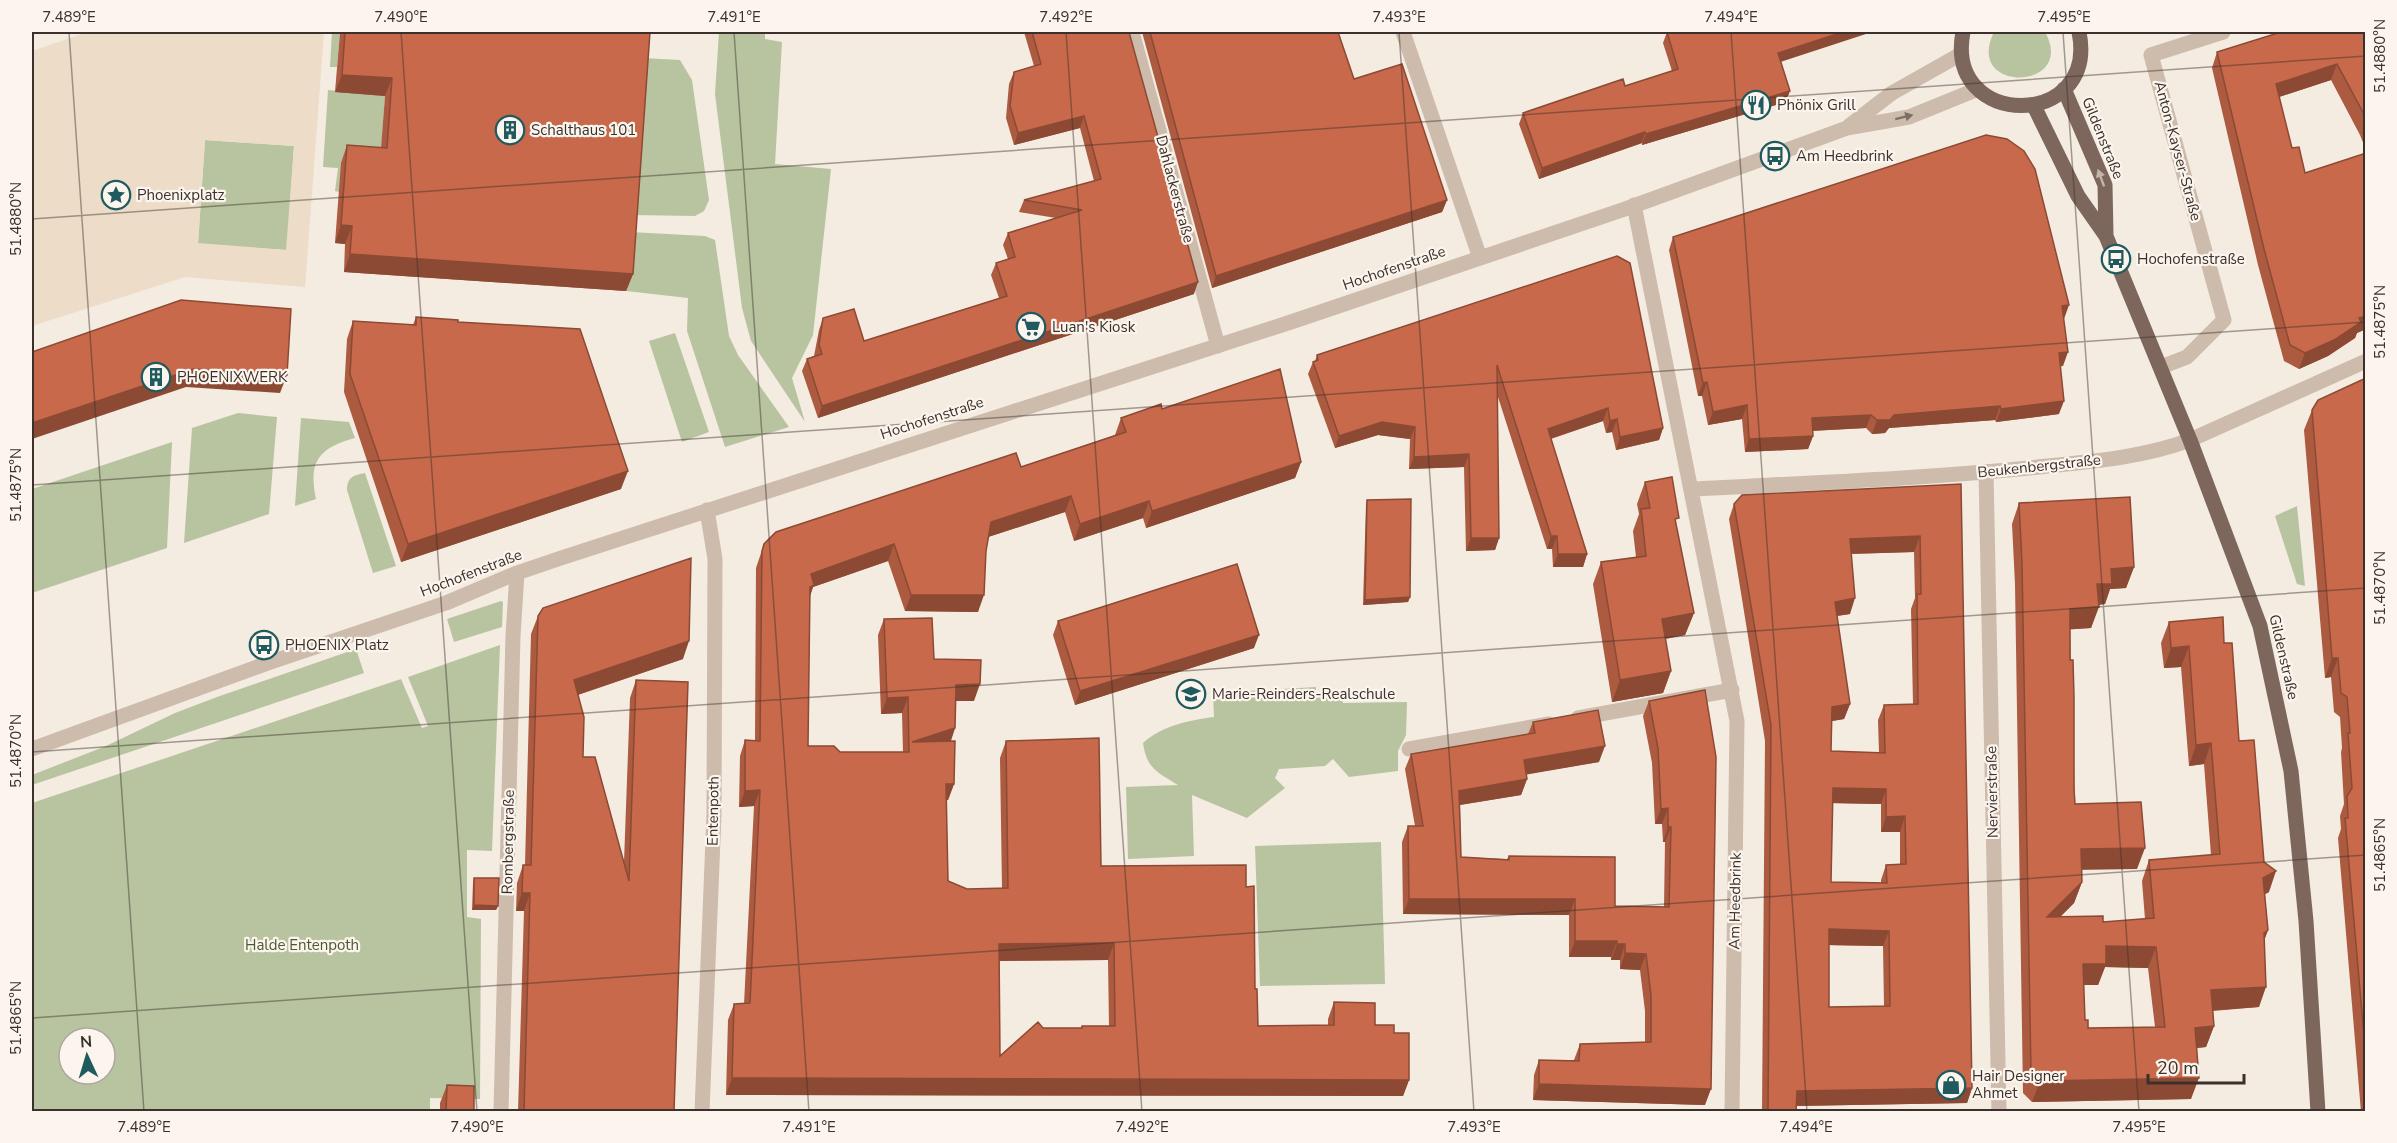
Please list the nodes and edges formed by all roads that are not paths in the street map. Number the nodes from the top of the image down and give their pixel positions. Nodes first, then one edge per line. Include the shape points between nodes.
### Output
1 (1132, 32) edge
2 (1403, 32) edge
3 (1963, 32) edge
4 (2223, 32) edge
5 (2083, 33) edge
6 (1961, 54) junction
7 (1978, 89) junction
8 (2064, 89) junction
9 (2034, 106) junction
10 (1847, 128) junction
11 (1634, 206) junction
12 (2106, 236) junction
13 (1480, 258) junction
14 (1218, 346) junction
15 (2366, 361) edge
16 (2161, 367) junction
17 (2190, 440) junction
18 (1986, 472) junction
19 (1693, 489) junction
20 (707, 510) junction
21 (517, 573) junction
22 (1732, 690) junction
23 (32, 749) edge
24 (1409, 750) dead end
25 (501, 1112) edge
26 (702, 1112) edge
27 (1732, 1112) edge
28 (1999, 1112) edge
29 (2318, 1112) edge

1 - 14 street, Dahlackerstraße
2 - 13 street
3 - 6 main road
4 - 16 street, Anton-Kayser-Straße via 2151,55 2224,320 2187,357
5 - 8 main road via 2076,71
6 - 7 main road
6 - 10 street, Hochofenstraße via 1892,93
7 - 9 main road via 2008,106
10 -> 7 street, Hochofenstraße via 1909,117
8 - 9 main road
12 -> 8 main road, Gildenstraße via 2104,185
9 - 12 main road, Gildenstraße via 2078,196
10 - 11 street, Hochofenstraße
11 - 13 street, Hochofenstraße
11 - 19 street, Am Heedbrink
12 - 16 main road, Gildenstraße
13 - 14 street, Hochofenstraße
14 - 20 street, Hochofenstraße
15 - 17 street, Beukenbergstraße
16 - 17 main road, Gildenstraße
17 - 18 street, Beukenbergstraße via 2164,450 2102,460
17 - 29 main road, Gildenstraße via 2260,626 2291,771 2306,921
18 - 19 street, Beukenbergstraße
18 - 28 street, Nervierstraße
19 - 22 street, Am Heedbrink
20 - 21 street, Hochofenstraße
20 - 26 street, Entenpoth via 715,559 714,802
21 - 23 street, Hochofenstraße via 446,603
21 - 25 street, Rombergstraße
22 - 24 street
22 - 27 street, Am Heedbrink via 1737,721

